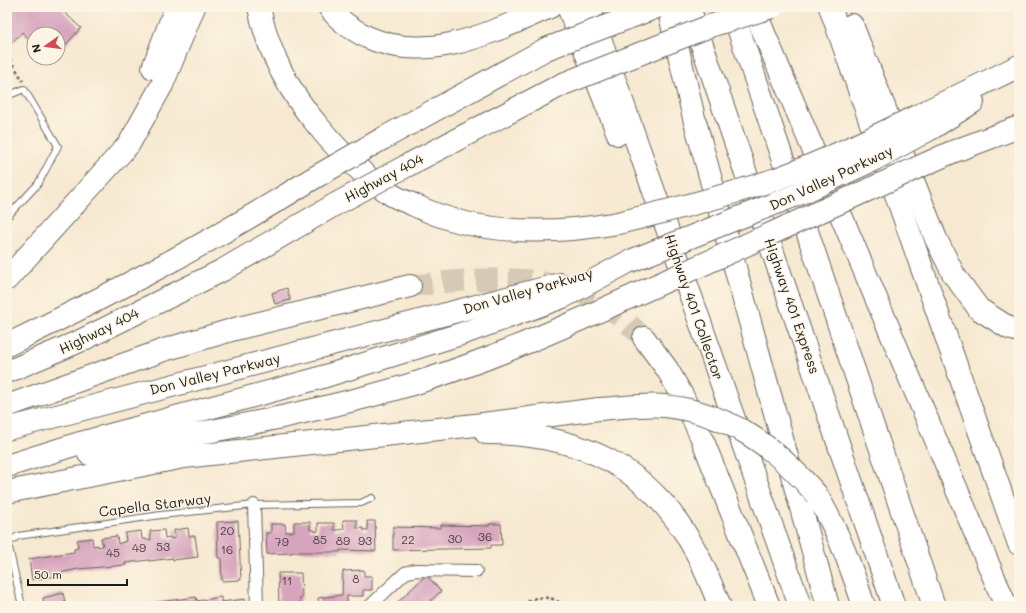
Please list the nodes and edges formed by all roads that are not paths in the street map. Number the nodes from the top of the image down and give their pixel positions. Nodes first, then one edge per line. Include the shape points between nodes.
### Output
1 (176, 7) edge
2 (194, 7) edge
3 (259, 7) edge
4 (272, 7) edge
5 (329, 7) edge
6 (568, 7) edge
7 (589, 7) edge
8 (620, 7) edge
9 (657, 7) edge
10 (668, 7) edge
11 (689, 7) edge
12 (731, 7) edge
13 (752, 7) edge
14 (772, 7) edge
15 (830, 7) edge
16 (843, 7) edge
17 (543, 10) edge
18 (546, 49) junction
19 (1019, 66) edge
20 (1019, 74) edge
21 (7, 96) edge
22 (312, 119) junction
23 (929, 120) junction
24 (1019, 127) edge
25 (8, 213) edge
26 (67, 215) junction
27 (628, 262) junction
28 (7, 279) edge
29 (410, 286) tunnel mouth
30 (699, 321) junction
31 (1019, 331) edge
32 (644, 338) tunnel mouth
33 (7, 345) edge
34 (7, 372) edge
35 (7, 406) edge
36 (7, 429) edge
37 (389, 434) junction
38 (7, 466) edge
39 (7, 470) edge
40 (7, 492) edge
41 (372, 498) dead end
42 (254, 505) junction
43 (1019, 544) edge
44 (476, 571) dead end
45 (22, 606) edge
46 (257, 606) edge
47 (370, 606) edge
48 (720, 606) edge
49 (769, 606) edge
50 (800, 606) edge
51 (828, 606) edge
52 (864, 606) edge
53 (894, 606) edge
54 (934, 606) edge
55 (1006, 606) edge

1 - 26 highway via 147,85 99,170
2 - 26 highway via 162,86 129,144
3 - 22 highway via 268,44 278,67
4 - 22 highway via 279,41 293,82
5 - 17 highway via 347,25 361,34 393,46 415,48 462,42
6 - 30 highway via 629,161
7 - 30 highway, Highway 401 Collector
8 - 18 highway, bridge
9 - 18 highway, bridge
10 - 51 highway via 696,126
11 - 53 highway, Highway 401 Express
12 - 54 highway
13 - 55 highway
14 - 34 highway, Highway 404, bridge via 710,26 563,84 336,204 223,270 80,341
15 - 43 highway
16 - 31 highway via 933,232 954,275 979,309 1009,328
18 - 33 highway, Highway 404, bridge via 382,139 270,206 158,268
19 - 23 highway
20 - 23 highway, Don Valley Parkway
21 - 25 lane via 24,89 58,146 38,184
22 - 23 highway, bridge via 361,172 393,195 426,211 463,223 540,232 579,230 618,223 724,196
23 - 27 highway, Don Valley Parkway, bridge via 875,160 806,192
24 - 39 highway, bridge via 952,152 491,358 348,402
26 - 28 highway
27 - 36 highway, Don Valley Parkway via 553,286
27 - 38 highway via 563,297 467,332 316,379 80,443
29 - 35 highway via 235,328 164,350
30 - 50 highway, Highway 401 Collector
32 - 49 highway via 682,395
37 - 40 highway via 184,457
37 - 48 highway via 520,434 569,443 606,458 646,486 675,519 695,550
37 - 52 highway, bridge via 599,409 665,406 725,422 748,433 768,447 795,470 816,494 832,520 845,549
41 - 42 lane, Capella Starway via 361,503
42 - 45 lane, Capella Starway via 161,515 18,536 8,543
42 - 46 street
44 - 47 street via 415,570 405,573

